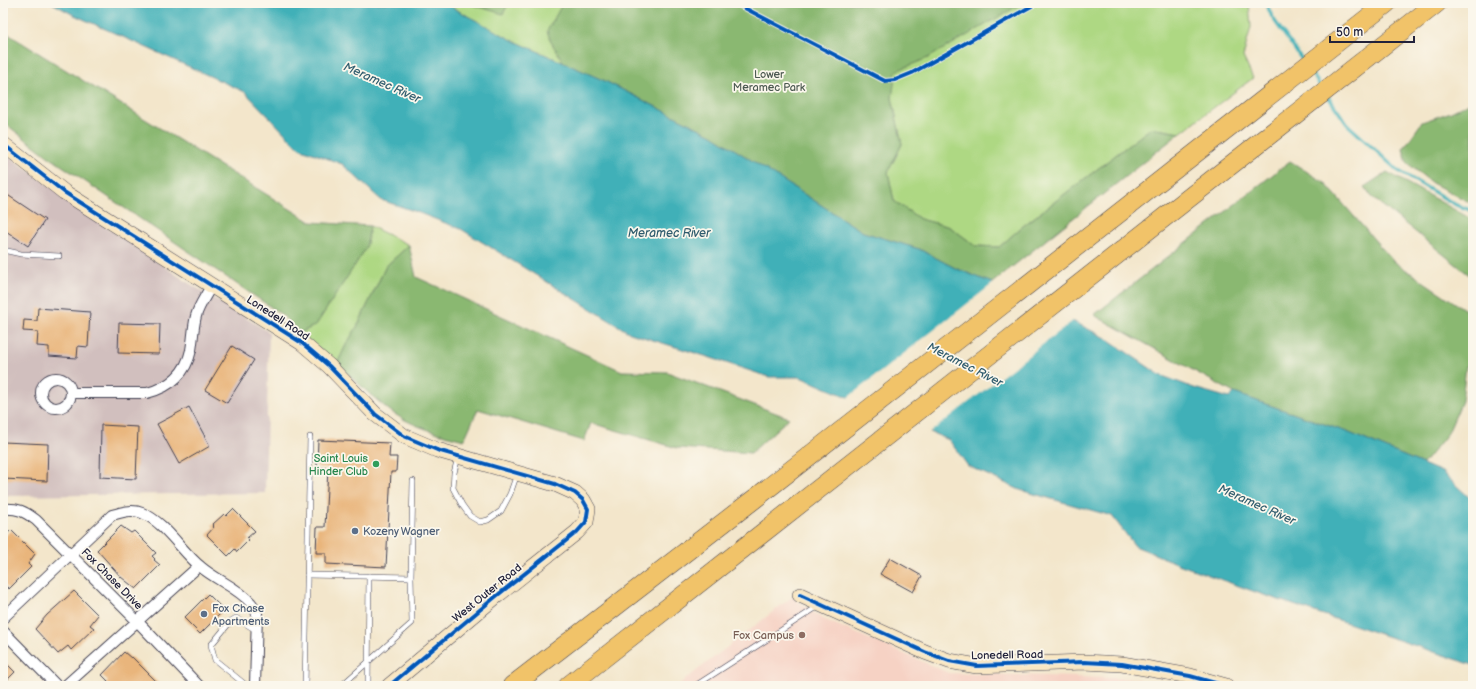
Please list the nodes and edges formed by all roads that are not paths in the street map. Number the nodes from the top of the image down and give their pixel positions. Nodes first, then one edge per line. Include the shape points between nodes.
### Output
1 (1437, 3) edge
2 (1381, 8) edge
3 (3, 144) edge
4 (3, 250) edge
5 (59, 256) dead end
6 (211, 286) junction
7 (71, 393) dead end
8 (310, 437) dead end
9 (458, 456) junction
10 (518, 473) junction
11 (413, 481) dead end
12 (588, 508) joint
13 (3, 509) edge
14 (70, 555) junction
15 (199, 566) junction
16 (307, 575) junction
17 (369, 576) junction
18 (411, 577) junction
19 (800, 595) dead end
20 (824, 606) junction
21 (3, 618) edge
22 (137, 621) junction
23 (256, 630) junction
24 (3, 631) edge
25 (368, 662) junction
26 (57, 686) edge
27 (65, 686) edge
28 (199, 686) edge
29 (247, 686) edge
30 (255, 686) edge
31 (305, 686) edge
32 (341, 686) edge
33 (368, 686) edge
34 (389, 686) edge
35 (512, 686) edge
36 (568, 686) edge
37 (695, 686) edge
38 (1226, 686) edge

1 - 36 highway
2 - 35 highway via 800,464
3 - 6 street, Lonedell Road via 64,192
4 - 5 lane via 21,254
6 - 7 street via 196,316 184,370 172,382 147,393
6 - 9 street, Lonedell Road via 313,351 398,433 426,447
8 - 16 lane
9 - 10 street, Lonedell Road
9 - 10 lane via 453,488 462,506 470,516 480,522 501,512
10 - 12 street, Lonedell Road via 570,490 580,496
11 - 18 lane
12 - 34 street, West Outer Road via 586,522 577,532
13 - 14 street, Fox Chase Drive via 25,512
14 - 15 street, Fox Chase Drive via 112,515 135,511 152,518
14 - 21 street, Fox Chase Drive
14 - 22 street, Fox Chase Drive
15 - 22 street, Fox Chase Drive
15 - 23 street, Fox Chase Drive via 252,603 256,614
16 - 17 lane
16 - 31 lane
17 - 18 lane
17 - 25 lane
18 - 25 lane via 412,623
19 - 20 street, Lonedell Road
20 - 37 lane via 814,609
20 - 38 street, Lonedell Road via 925,652 959,664 982,666 1102,663 1174,673
22 - 27 street, Fox Chase Drive
22 - 28 street, Fox Chase Drive
23 - 29 lane via 236,618 211,645 215,660
23 - 30 street, Fox Chase Drive
24 - 26 street
25 - 32 lane
25 - 33 lane

